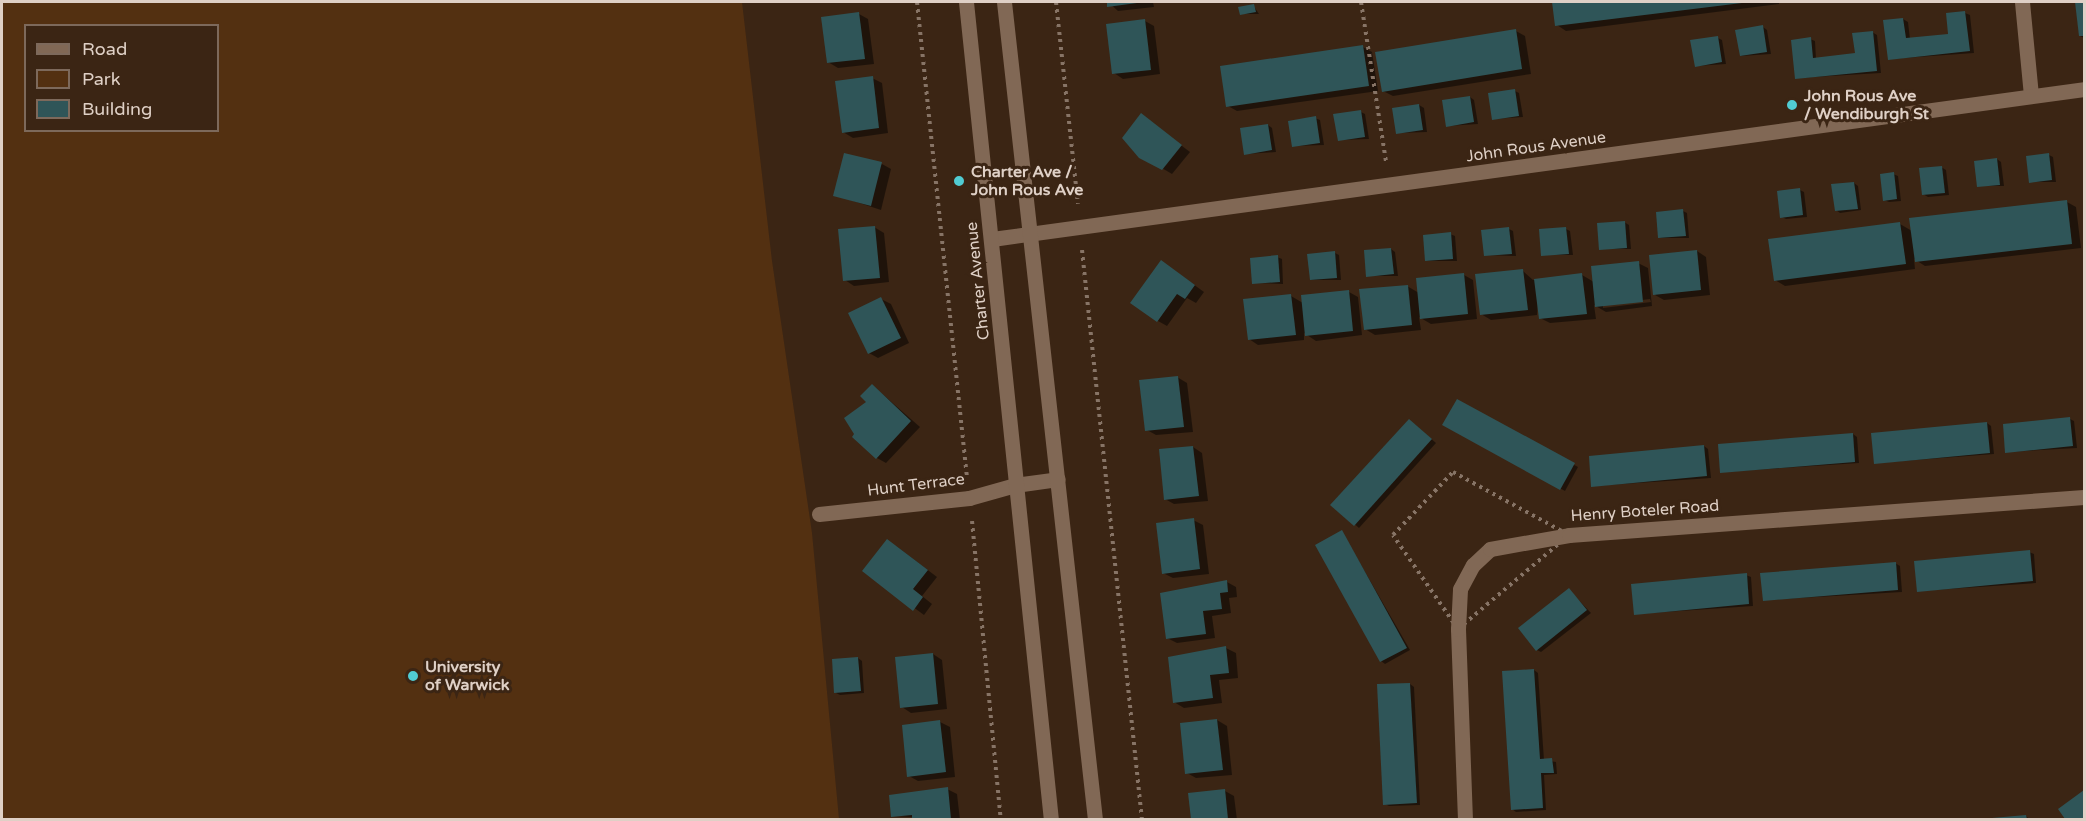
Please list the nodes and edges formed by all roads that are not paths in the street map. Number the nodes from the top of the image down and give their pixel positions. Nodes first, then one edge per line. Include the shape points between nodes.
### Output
1 (966, 2) edge
2 (1004, 2) edge
3 (2022, 2) edge
4 (2085, 89) edge
5 (2031, 95) junction
6 (1029, 234) junction
7 (992, 239) junction
8 (1058, 479) junction
9 (1015, 485) junction
10 (2085, 497) edge
11 (819, 514) dead end
12 (1051, 819) edge
13 (1095, 819) edge
14 (1465, 819) edge

1 - 7 street, Charter Avenue
2 - 6 street
3 - 5 street
4 - 5 street, John Rous Avenue
5 - 6 street, John Rous Avenue
6 - 7 street, John Rous Avenue
6 - 8 street
7 - 9 street, Charter Avenue
8 - 9 street
8 - 13 street
9 - 11 street, Hunt Terrace via 969,498
9 - 12 street, Charter Avenue
10 - 14 street, Henry Boteler Road via 1569,535 1490,549 1473,565 1460,589

